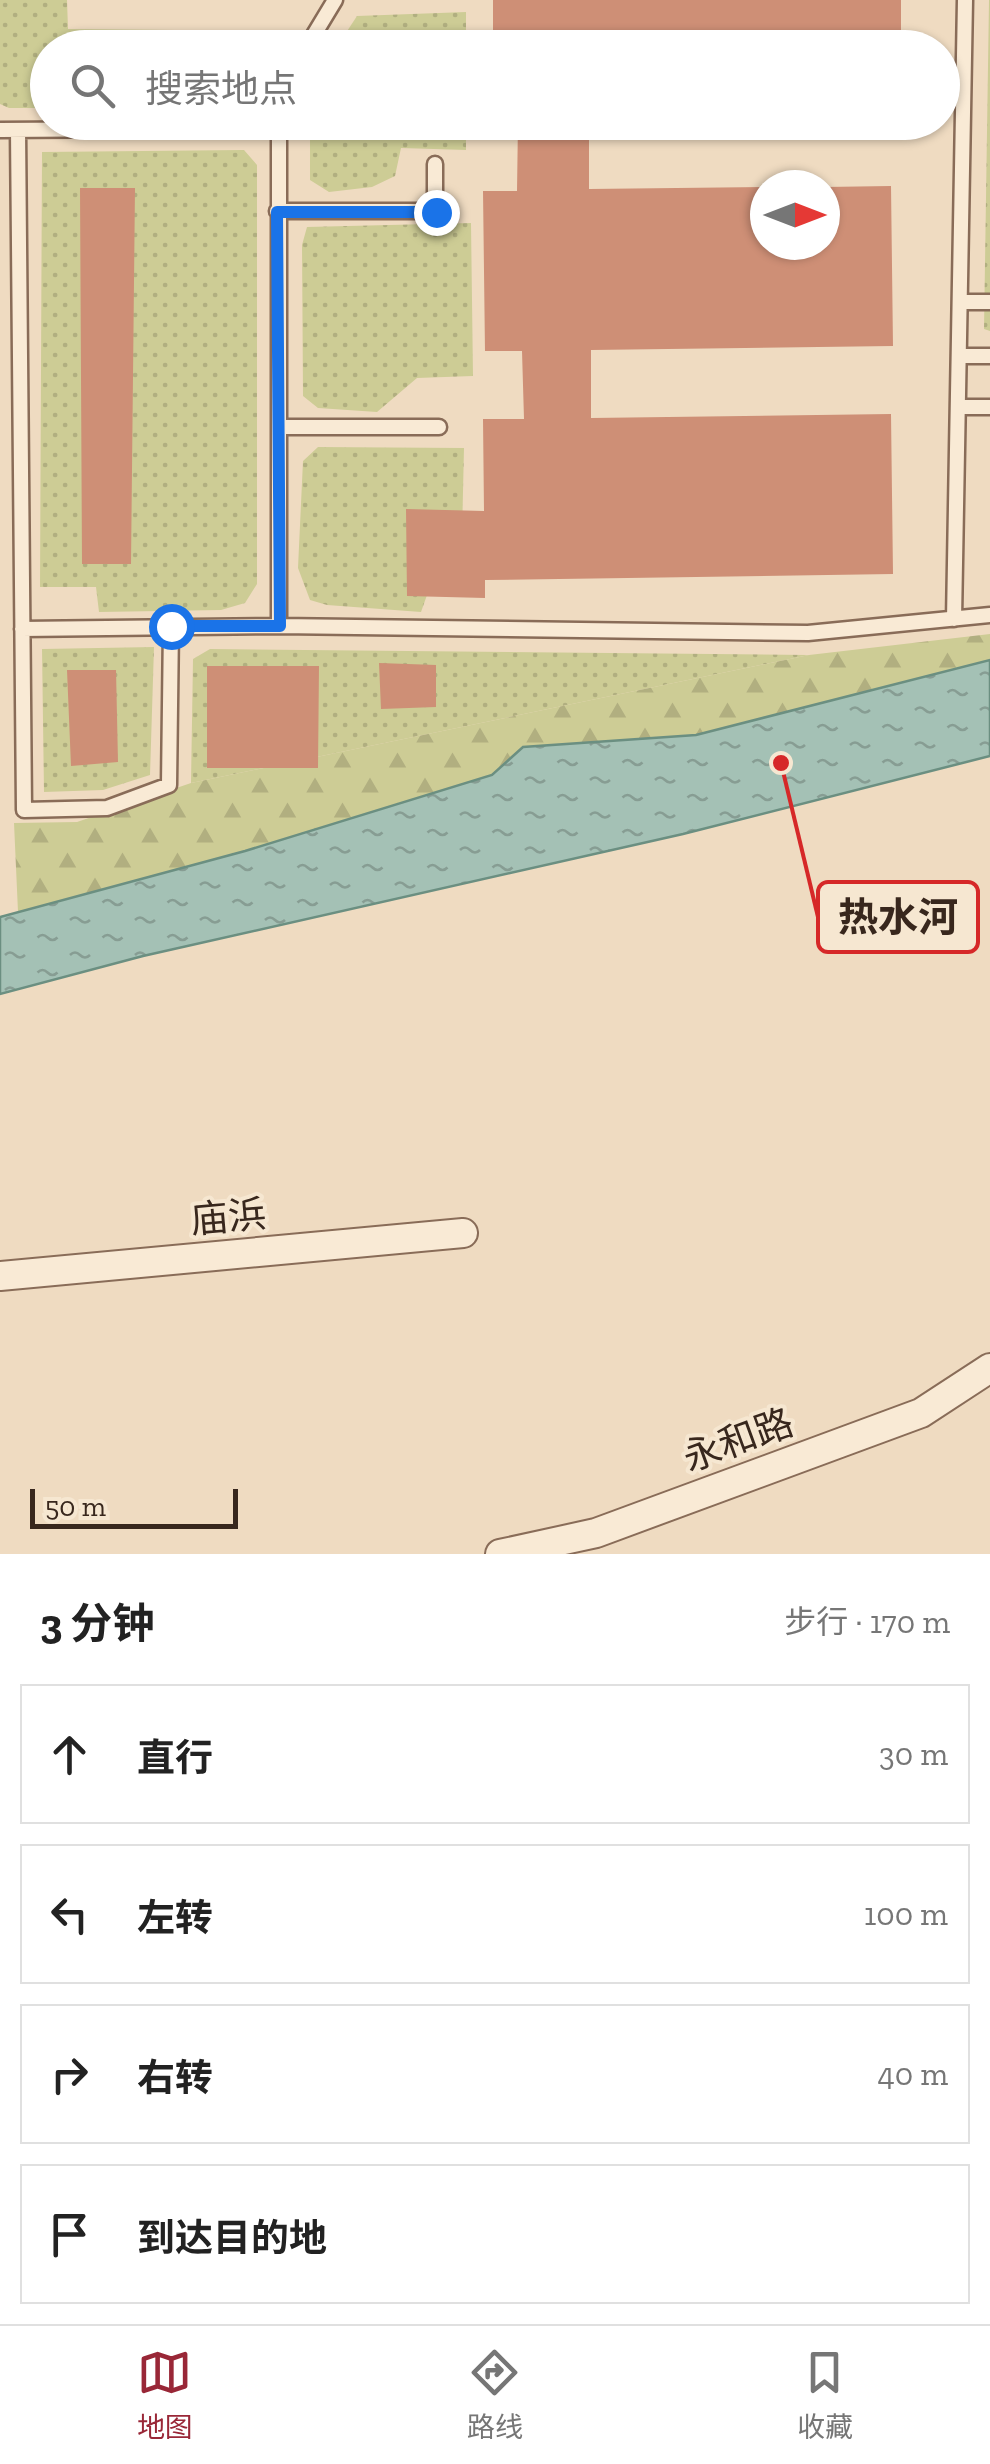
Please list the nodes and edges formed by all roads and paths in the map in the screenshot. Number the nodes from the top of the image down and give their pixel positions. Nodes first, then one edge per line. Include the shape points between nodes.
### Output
1 (334, 0) edge
2 (964, 0) edge
3 (316, 30) edge
4 (0, 130) edge
5 (18, 130) junction
6 (30, 130) edge
7 (278, 140) edge
8 (436, 164) dead end
9 (277, 212) junction
10 (960, 302) junction
11 (990, 302) edge
12 (959, 356) junction
13 (990, 356) edge
14 (958, 407) junction
15 (990, 407) edge
16 (278, 427) junction
17 (439, 427) dead end
18 (990, 615) edge
19 (954, 619) junction
20 (171, 626) junction
21 (280, 626) junction
22 (22, 629) junction
23 (464, 1232) dead end
24 (0, 1276) edge
25 (990, 1368) edge
26 (500, 1554) edge

1 - 3 lane
2 - 10 lane
4 - 5 lane
5 - 6 lane
5 - 22 lane
7 - 9 lane
8 - 9 lane via 436,212
9 - 16 lane
10 - 11 lane
10 - 12 lane
12 - 13 lane
12 - 14 lane
14 - 15 lane
14 - 19 lane
16 - 17 lane
16 - 21 lane
18 - 19 lane
19 - 21 lane via 808,632
20 - 21 lane
20 - 22 lane
20 - 22 lane via 169,784 108,808 24,810
23 - 24 street, 庙浜
25 - 26 street, 永和路 via 921,1413 596,1533

